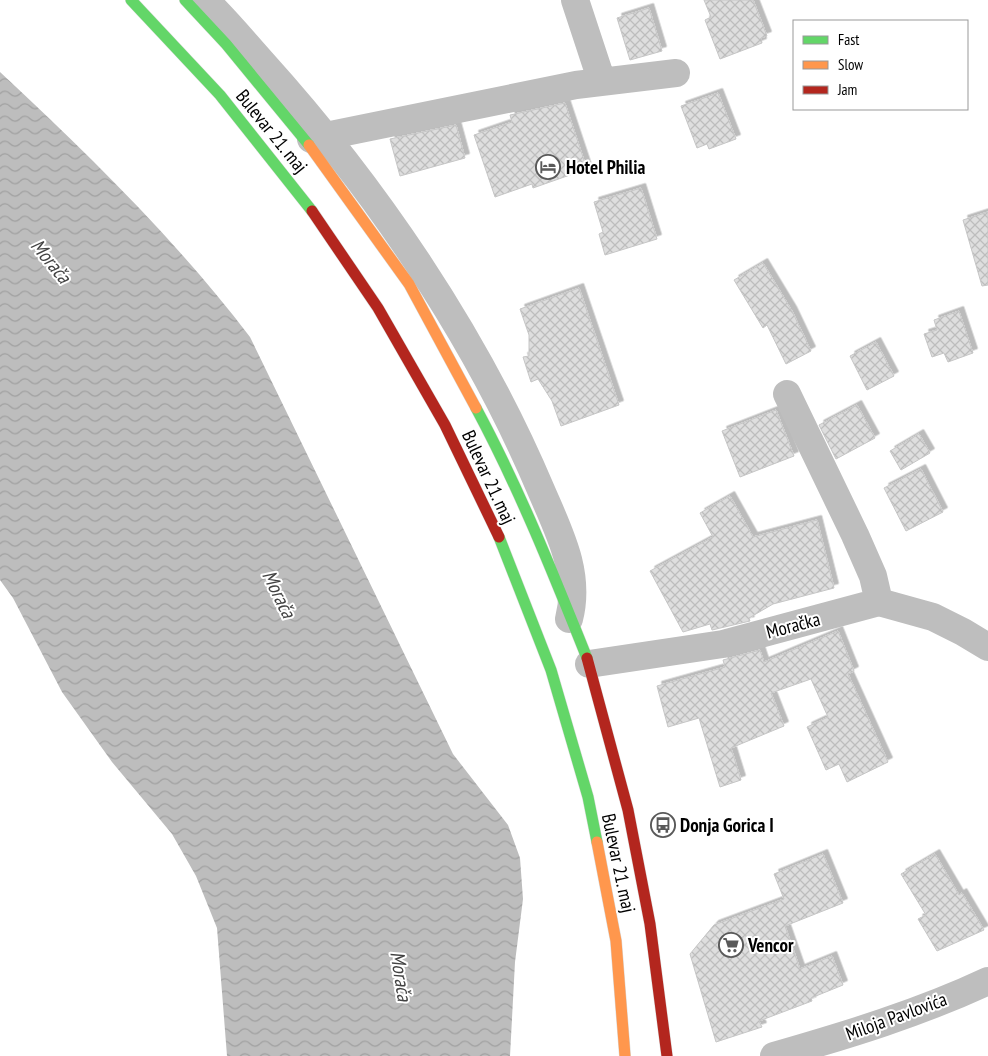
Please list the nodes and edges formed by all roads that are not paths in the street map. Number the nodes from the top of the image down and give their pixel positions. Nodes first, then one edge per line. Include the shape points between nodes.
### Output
1 (131, 0) edge
2 (185, 0) edge
3 (205, 0) edge
4 (576, 0) edge
5 (676, 73) dead end
6 (602, 82) junction
7 (316, 138) junction
8 (787, 394) dead end
9 (879, 602) junction
10 (570, 619) joint
11 (988, 647) edge
12 (589, 664) junction
13 (988, 980) edge
14 (625, 1056) edge
15 (667, 1056) edge
16 (774, 1056) edge

1 - 14 main road, Bulevar 21. maj via 241,118 330,234 405,352 478,489 538,636 581,774 614,924
2 - 7 main road, Bulevar 21. maj
3 - 7 street
4 - 6 street
5 - 6 street
6 - 7 street
7 - 10 street via 366,189 437,294 490,384 538,484 570,563 574,591
8 - 9 street via 855,535 873,576
9 - 11 street via 933,617
9 - 12 street, Moračka via 723,644
10 - 12 main road, Bulevar 21. maj
12 - 15 main road, Bulevar 21. maj via 619,772 638,858
13 - 16 street, Miloja Pavlovića via 936,1004

